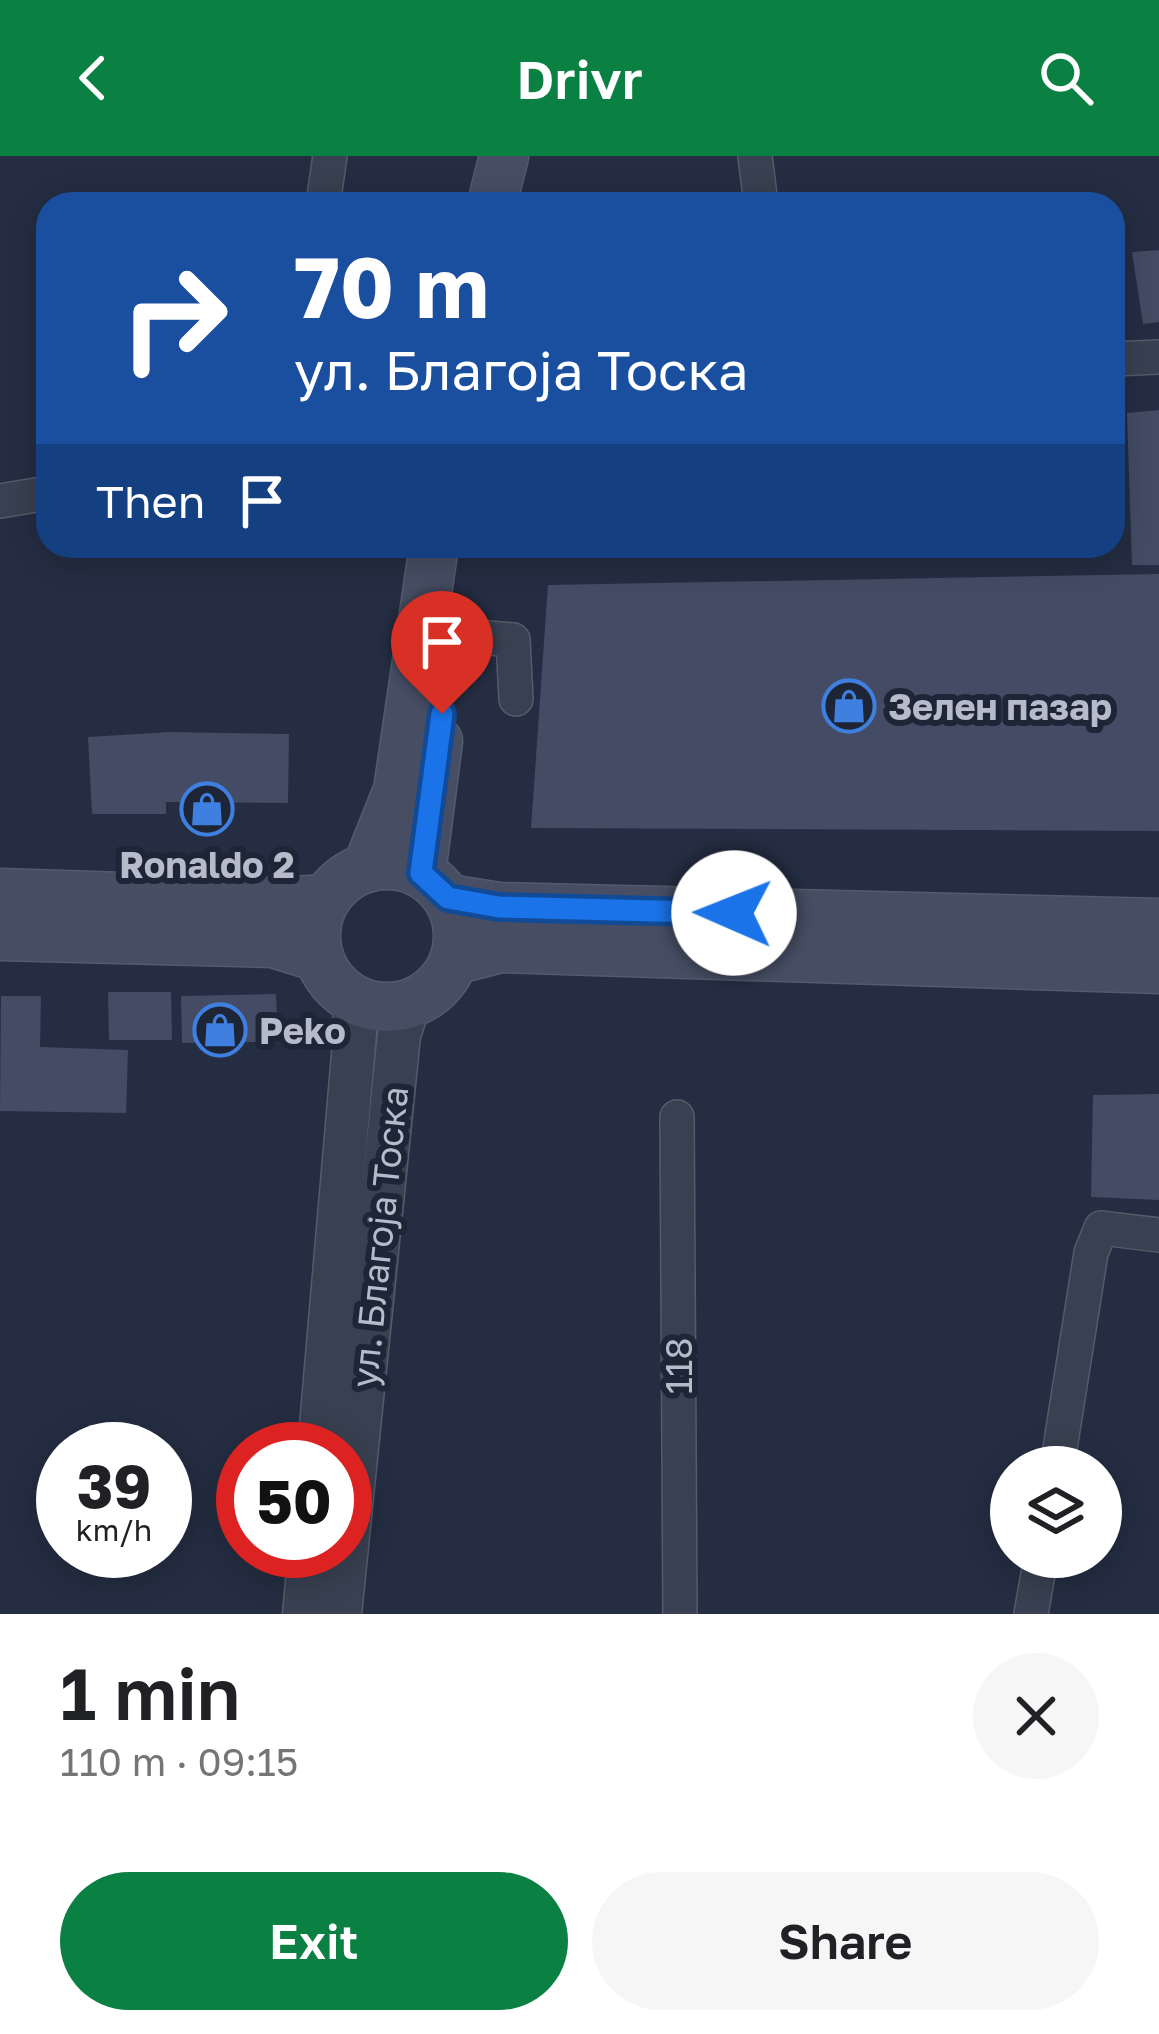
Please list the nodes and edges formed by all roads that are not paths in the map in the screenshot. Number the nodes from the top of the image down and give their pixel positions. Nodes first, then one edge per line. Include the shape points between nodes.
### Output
1 (330, 156) edge
2 (504, 156) edge
3 (533, 156) edge
4 (755, 156) edge
5 (325, 192) edge
6 (495, 192) edge
7 (526, 192) edge
8 (759, 192) edge
9 (1159, 357) edge
10 (1125, 358) edge
11 (36, 495) edge
12 (0, 501) edge
13 (432, 558) edge
14 (464, 558) edge
15 (454, 635) junction
16 (516, 699) dead end
17 (367, 868) junction
18 (435, 886) junction
19 (0, 892) edge
20 (326, 899) junction
21 (1159, 923) edge
22 (0, 936) edge
23 (319, 957) junction
24 (454, 960) junction
25 (1159, 969) edge
26 (354, 999) junction
27 (409, 1004) junction
28 (677, 1118) dead end
29 (1159, 1235) edge
30 (321, 1422) edge
31 (1060, 1446) edge
32 (307, 1578) edge
33 (1037, 1578) edge
34 (304, 1614) edge
35 (340, 1614) edge
36 (680, 1614) edge
37 (1031, 1614) edge

1 - 5 street
2 - 6 main road
3 - 7 main road
4 - 8 street
9 - 10 street
11 - 12 street
13 - 17 main road via 398,790
14 - 15 main road
15 - 16 street via 513,640
15 - 18 main road
17 - 18 main road via 394,865
17 - 20 main road
18 - 21 main road via 499,907
18 - 24 main road via 458,928
19 - 20 main road
20 - 23 main road via 316,928
22 - 23 main road via 273,944
23 - 26 main road via 332,982
24 - 25 main road via 500,948
24 - 27 main road via 436,987
26 - 27 main road
26 - 30 street
27 - 35 street, ул. Благоја Тоска
28 - 36 street, 118
29 - 31 street via 1101,1228
32 - 34 street
33 - 37 street

